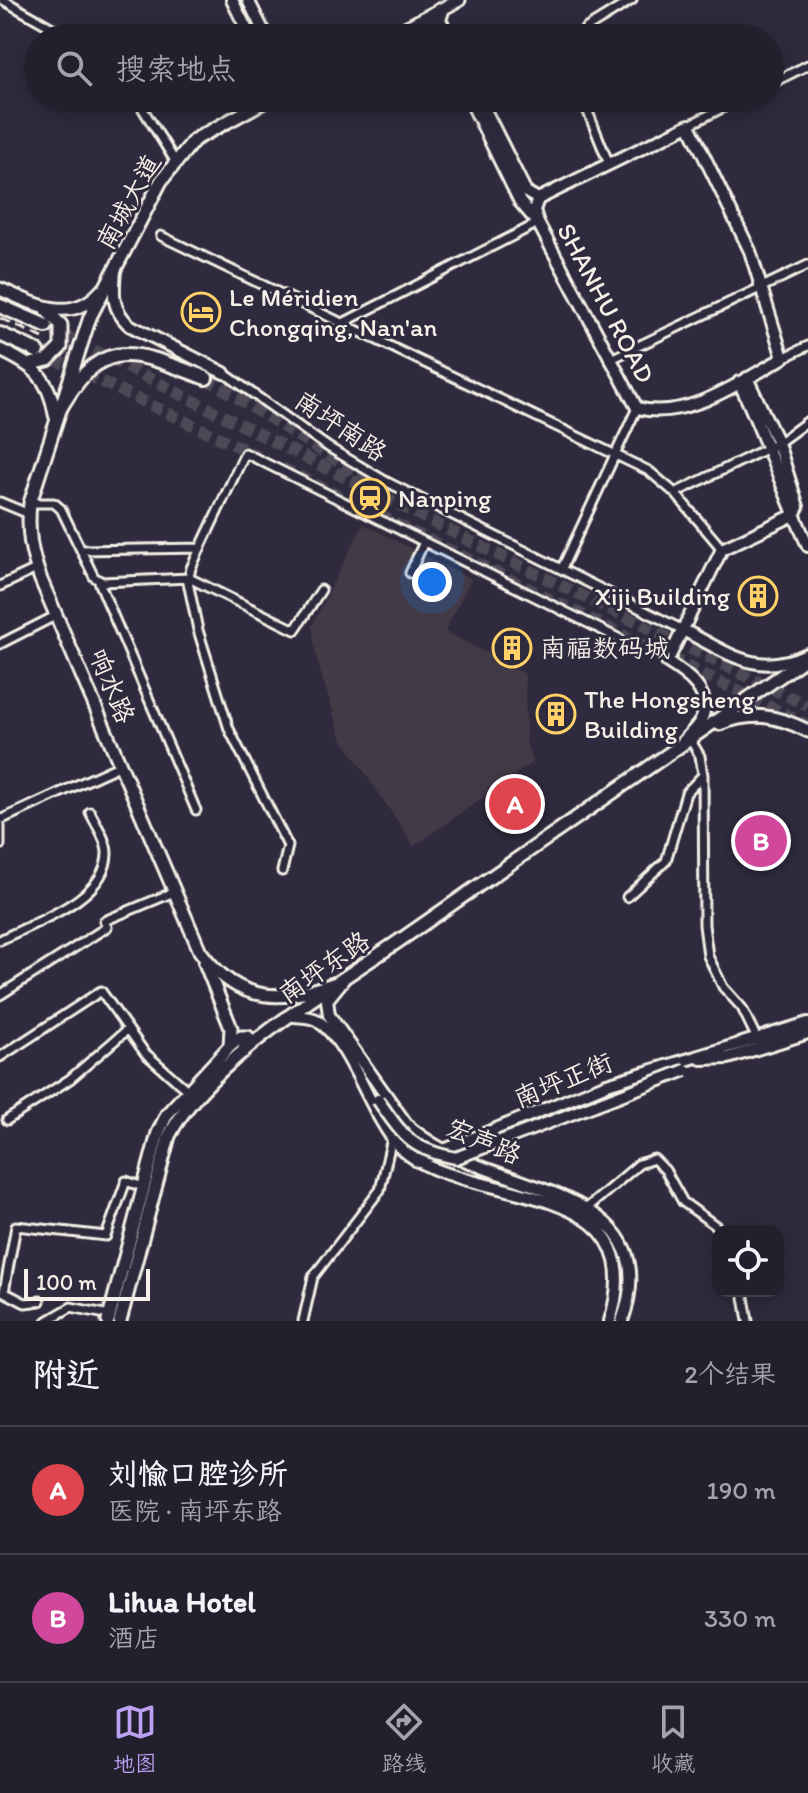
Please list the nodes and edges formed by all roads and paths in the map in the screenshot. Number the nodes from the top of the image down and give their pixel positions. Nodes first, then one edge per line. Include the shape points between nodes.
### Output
1 (3, 0) edge
2 (232, 0) edge
3 (248, 0) edge
4 (459, 0) edge
5 (632, 0) edge
6 (444, 8) junction
7 (424, 18) junction
8 (45, 24) edge
9 (244, 24) edge
10 (260, 24) edge
11 (413, 24) edge
12 (433, 24) edge
13 (442, 24) edge
14 (593, 24) edge
15 (808, 65) edge
16 (784, 77) edge
17 (145, 112) edge
18 (245, 112) edge
19 (476, 112) edge
20 (486, 112) edge
21 (588, 112) edge
22 (715, 112) edge
23 (689, 125) junction
24 (175, 161) junction
25 (609, 164) junction
26 (538, 199) junction
27 (538, 223) junction
28 (161, 236) dead end
29 (808, 265) edge
30 (116, 268) junction
31 (108, 282) junction
32 (761, 287) junction
33 (0, 289) edge
34 (0, 306) edge
35 (46, 309) junction
36 (341, 324) junction
37 (46, 326) tunnel mouth
38 (0, 334) edge
39 (808, 346) edge
40 (0, 350) edge
41 (37, 351) tunnel mouth
42 (783, 358) junction
43 (609, 360) junction
44 (31, 364) junction
45 (224, 373) joint
46 (206, 378) tunnel mouth
47 (743, 380) junction
48 (637, 408) junction
49 (56, 418) junction
50 (808, 421) edge
51 (774, 445) junction
52 (613, 456) junction
53 (675, 493) junction
54 (0, 502) edge
55 (29, 508) junction
56 (797, 508) edge
57 (424, 542) junction
58 (808, 546) edge
59 (201, 548) junction
60 (722, 549) junction
61 (81, 550) junction
62 (562, 568) junction
63 (36, 569) junction
64 (410, 573) dead end
65 (189, 578) junction
66 (98, 580) junction
67 (0, 586) edge
68 (321, 590) dead end
69 (57, 615) junction
70 (683, 630) junction
71 (620, 639) dead end
72 (0, 644) edge
73 (808, 655) edge
74 (808, 731) edge
75 (685, 742) junction
76 (121, 765) junction
77 (703, 775) junction
78 (196, 810) dead end
79 (90, 812) dead end
80 (0, 820) edge
81 (0, 845) edge
82 (282, 871) dead end
83 (174, 892) junction
84 (627, 897) dead end
85 (0, 940) edge
86 (200, 951) junction
87 (342, 981) junction
88 (0, 995) edge
89 (294, 1016) junction
90 (808, 1023) edge
91 (128, 1029) junction
92 (808, 1033) edge
93 (758, 1042) junction
94 (230, 1046) junction
95 (242, 1053) junction
96 (0, 1057) edge
97 (349, 1062) junction
98 (684, 1065) junction
99 (187, 1090) junction
100 (7, 1120) dead end
101 (392, 1138) junction
102 (447, 1150) junction
103 (417, 1161) junction
104 (143, 1187) junction
105 (587, 1208) junction
106 (715, 1225) edge
107 (744, 1297) edge
108 (40, 1301) dead end
109 (113, 1319) edge
110 (47, 1321) edge
111 (303, 1321) edge
112 (610, 1321) edge
113 (622, 1321) edge
114 (748, 1321) edge

1 - 8 street
2 - 9 street
3 - 10 street
4 - 6 main road
5 - 14 street
6 - 7 main road
6 - 13 street
7 - 11 main road
7 - 12 street
15 - 16 street
17 - 24 street
18 - 24 main road, 南城大道 via 194,140
19 - 27 street, SHANHU ROAD via 520,202
20 - 26 street via 526,192
21 - 25 street
22 - 23 street
23 - 25 street
23 - 32 street via 750,251
24 - 30 main road, 南城大道
25 - 26 street
26 - 27 street
27 - 36 street
27 - 43 street, SHANHU ROAD
28 - 36 street
29 - 32 street
30 - 31 main road, 南城大道
30 - 45 street, 南坪南路 via 112,298 121,317
31 - 35 main road via 74,309
31 - 49 main road, 响水路 via 90,317
32 - 42 street
32 - 43 street
33 - 35 main road
34 - 37 highway
35 - 44 main road via 61,325 61,347 48,360
36 - 52 street
38 - 41 highway
39 - 42 street, SHANHU ROAD
40 - 44 main road
42 - 47 street, SHANHU ROAD
43 - 48 street, SHANHU ROAD
44 - 49 main road via 47,384
45 - 62 street, 南坪南路 via 387,482
46 - 49 highway via 153,357 113,356 79,379
47 - 48 street, SHANHU ROAD via 684,409 658,414
47 - 51 street
48 - 52 street
49 - 55 main road, 响水路
50 - 51 street
51 - 53 street
51 - 56 street
52 - 53 street via 649,471
52 - 62 street
53 - 60 street
54 - 55 street
55 - 61 street via 54,503
55 - 63 main road, 响水路
56 - 58 street
56 - 60 street
57 - 59 street via 245,453
57 - 64 street
57 - 71 street
59 - 61 street
59 - 65 street
60 - 70 street
61 - 66 street
62 - 70 street, 南坪南路
63 - 67 street
63 - 69 main road, 响水路
65 - 66 street
65 - 68 street via 295,630
65 - 82 street via 198,630 229,729 288,846
66 - 78 street
69 - 72 street
69 - 76 main road, 响水路
70 - 73 street, 南坪南路 via 753,664 776,666
70 - 75 street via 667,662 690,676 704,704 703,717
73 - 75 main road
74 - 75 main road via 782,718 754,715 720,724
75 - 77 street via 700,756
75 - 87 main road, 南坪东路
76 - 80 street
76 - 83 main road, 响水路
77 - 84 street via 686,793 666,861
77 - 93 street via 708,956
79 - 85 street via 107,850 103,876 84,895
80 - 81 street
83 - 86 main road, 响水路
83 - 88 street via 104,921 107,927
86 - 87 main road, 响水路 via 233,985 262,995 292,996
86 - 94 main road via 231,1028
87 - 89 main road, 南坪东路
87 - 102 street, 宏声路 via 327,1000 329,1015 407,1125
89 - 95 main road, 南坪东路
89 - 97 street, 宏声路 via 320,1022
90 - 93 street, 南坪正街
91 - 96 street via 101,991
91 - 99 street via 145,1053
91 - 100 street via 70,1079
92 - 93 street, 南坪正街
93 - 98 street, 南坪正街
93 - 98 street, 南坪正街 via 728,1058
94 - 95 main road via 248,1037
94 - 99 main road
95 - 109 main road, 南坪东路 via 197,1095 169,1136
97 - 98 street, bridge via 402,1134 425,1152 456,1158
97 - 101 street, 宏声路
98 - 102 street, 南坪正街 via 607,1084
99 - 104 main road via 158,1133
101 - 103 street, 宏声路
101 - 111 street via 380,1190 313,1277
102 - 103 street, 南坪正街
102 - 105 street, 宏声路
103 - 112 street, 宏声路 via 558,1203 598,1231 616,1260 619,1289
104 - 108 street via 126,1181 106,1236 16,1226 4,1292 25,1303
104 - 109 main road
105 - 106 street via 639,1164 654,1159 683,1202
105 - 113 street, 宏声路 via 609,1224 628,1253 631,1283
107 - 114 street
109 - 110 street via 71,1307

